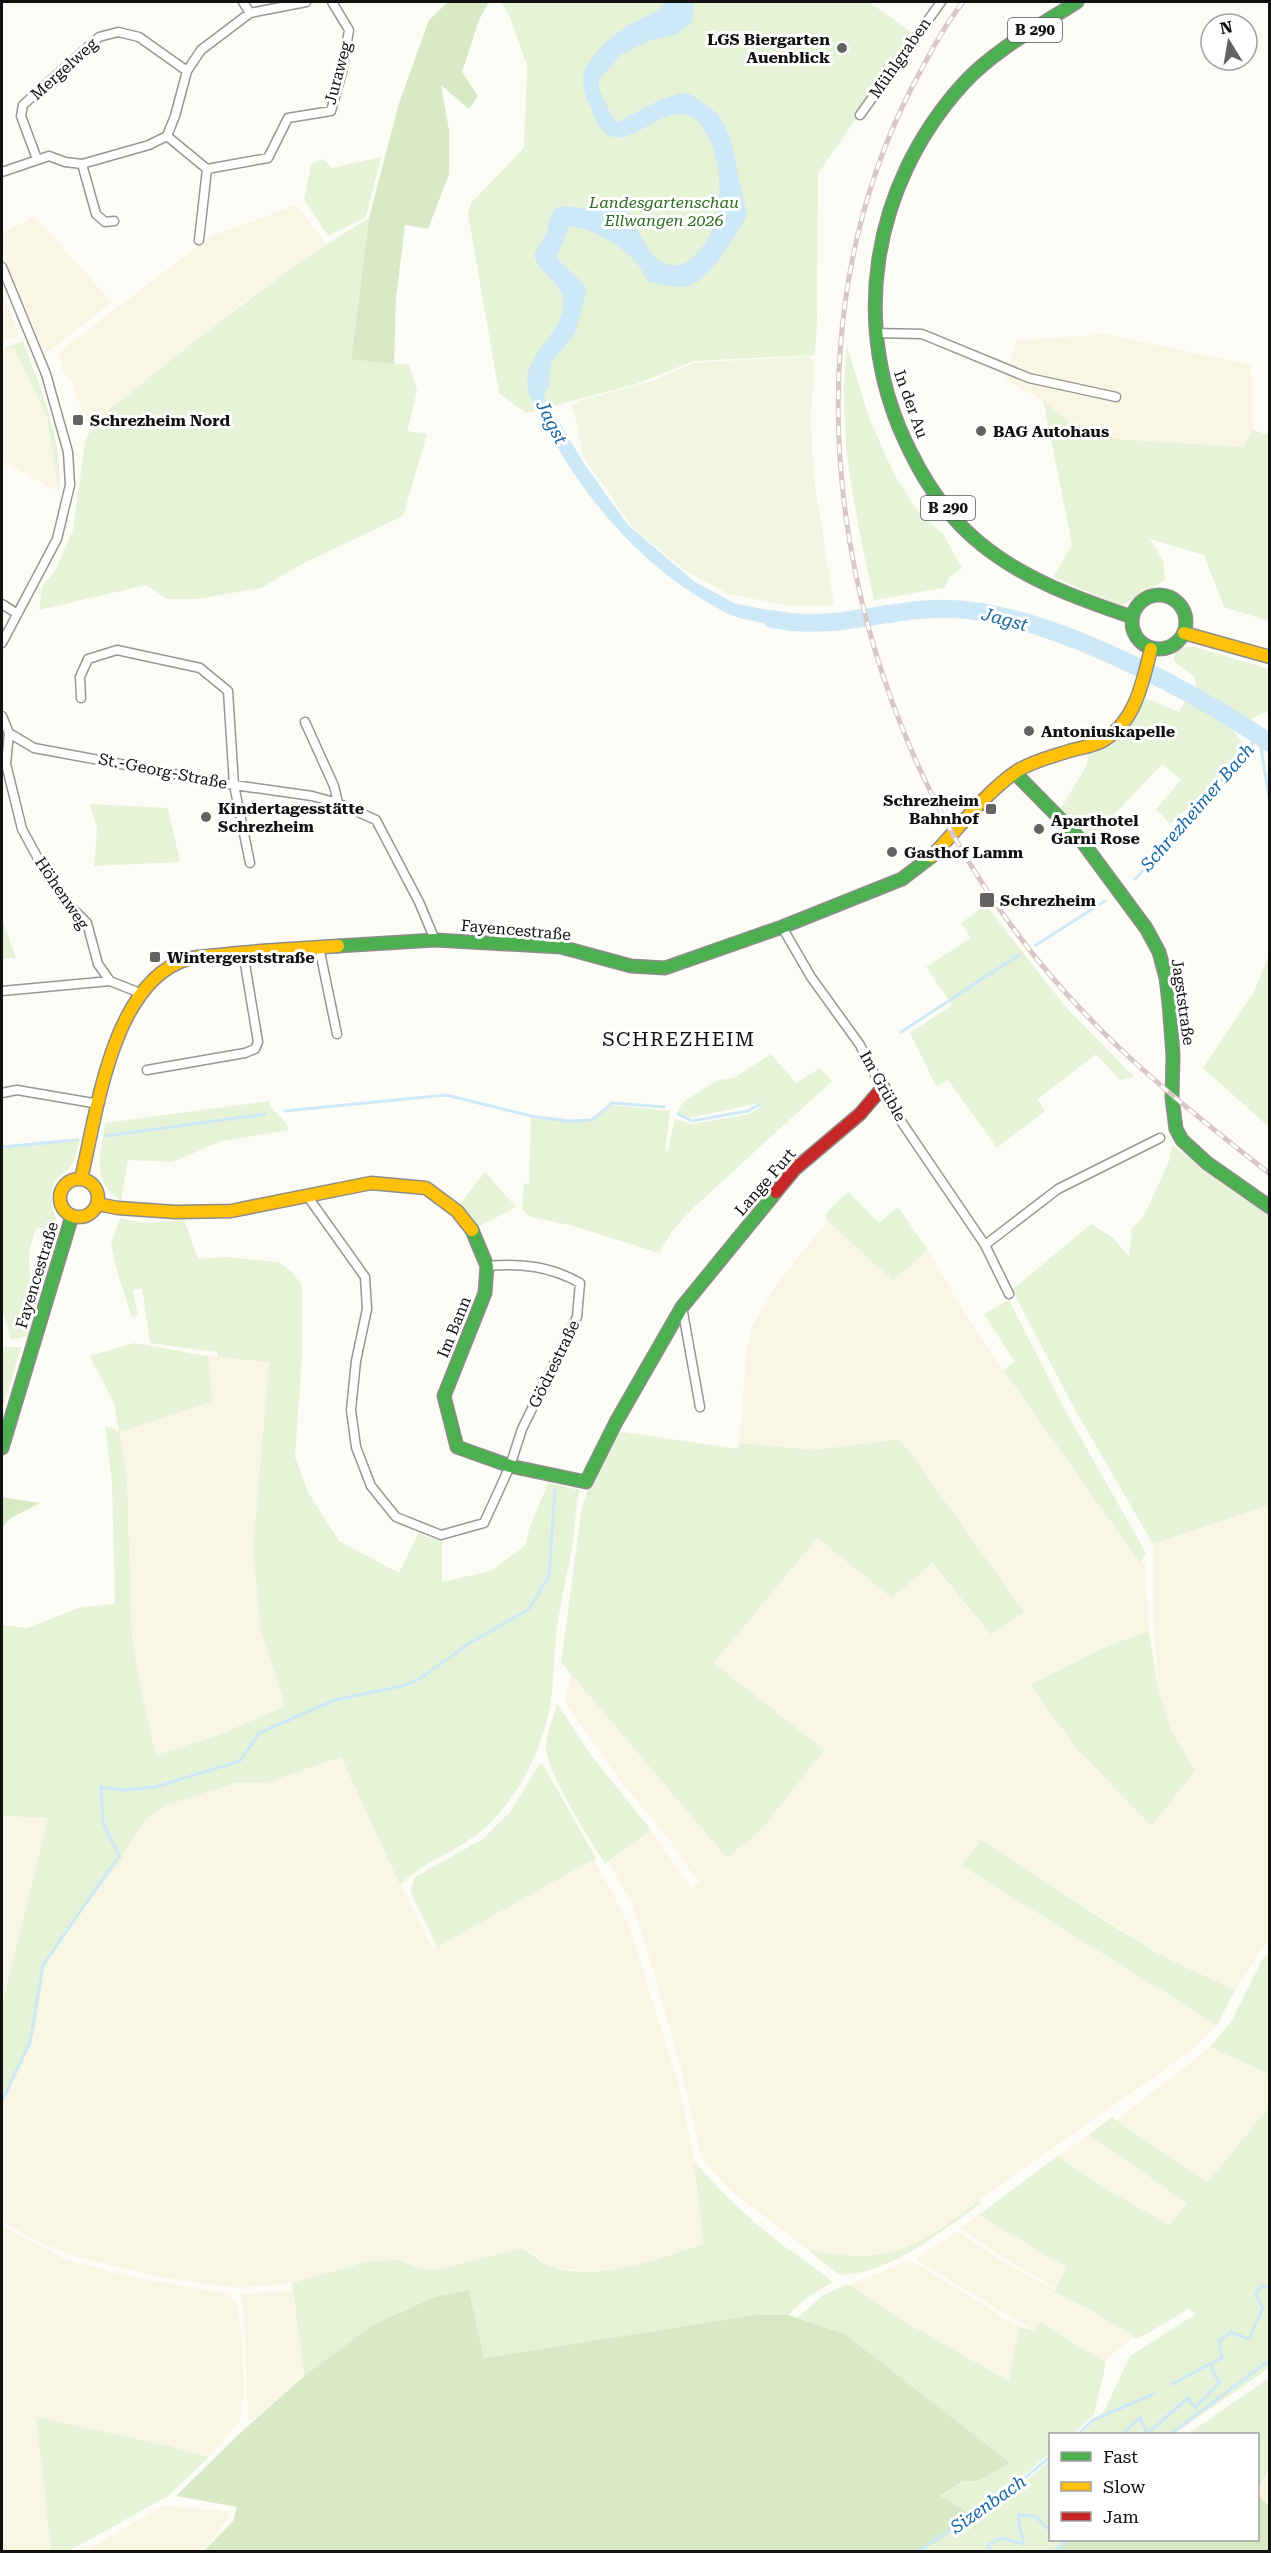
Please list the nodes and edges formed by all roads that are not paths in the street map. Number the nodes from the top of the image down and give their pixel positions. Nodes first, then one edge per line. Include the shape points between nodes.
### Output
1 (243, 2) edge
2 (306, 2) edge
3 (332, 2) edge
4 (941, 2) edge
5 (1077, 2) edge
6 (250, 13) junction
7 (187, 71) junction
8 (860, 116) dead end
9 (167, 136) junction
10 (37, 159) junction
11 (82, 164) junction
12 (207, 169) junction
13 (2, 172) edge
14 (114, 222) dead end
15 (199, 240) dead end
16 (2, 267) edge
17 (875, 333) junction
18 (1116, 397) dead end
19 (2, 604) edge
20 (16, 613) junction
21 (1132, 617) junction
22 (1184, 633) junction
23 (2, 642) edge
24 (1151, 648) junction
25 (1269, 657) edge
26 (81, 698) dead end
27 (2, 716) edge
28 (305, 722) dead end
29 (9, 733) junction
30 (1015, 773) junction
31 (234, 784) junction
32 (338, 803) junction
33 (250, 863) dead end
34 (782, 927) junction
35 (435, 940) junction
36 (319, 947) junction
37 (243, 952) junction
38 (110, 981) junction
39 (2, 992) edge
40 (140, 993) junction
41 (337, 1034) dead end
42 (147, 1070) dead end
43 (883, 1087) junction
44 (2, 1093) edge
45 (99, 1104) junction
46 (1160, 1138) dead end
47 (81, 1179) junction
48 (308, 1197) junction
49 (97, 1204) junction
50 (1269, 1207) edge
51 (72, 1216) junction
52 (985, 1245) junction
53 (487, 1266) junction
54 (1009, 1294) dead end
55 (682, 1307) junction
56 (700, 1407) dead end
57 (2, 1448) edge
58 (510, 1466) junction
59 (586, 1482) joint

1 - 6 street
2 - 6 street
3 - 12 street, Juraweg via 349,30 331,111 288,118 268,158
4 - 8 street, Mühlgraben
5 - 17 street, B 290 via 993,58 963,84 906,164 891,197 875,270
6 - 7 street via 201,50
7 - 9 street
7 - 10 street, Mergelweg via 139,37 118,32 99,37 23,105 21,116
9 - 11 street via 149,146
9 - 12 street
10 - 11 street via 49,156
10 - 13 street
11 - 14 street via 96,214 105,222
12 - 15 street
16 - 20 street via 46,374 68,452 70,484 57,539
17 - 18 street via 922,334 1029,378
17 - 21 street, In der Au / B 290 via 887,396 901,434 933,490 962,527 1005,562 1053,590
19 - 20 street
20 - 23 street
21 - 22 street via 1141,601 1167,596 1182,606
21 - 24 street via 1138,640
22 - 24 street via 1174,645
22 - 25 street
24 - 30 street, Fayencestraße via 1141,690 1122,726 1102,741 1031,763
26 - 31 street via 80,677 88,659 117,650 200,668 228,691
27 - 29 street
28 - 32 street
29 - 31 street, St.-Georg-Straße via 34,748
29 - 38 street, Höhenweg via 6,764 22,829 48,877 87,923 98,964
30 - 34 street, Fayencestraße via 930,858 902,879
30 - 50 street, Jagststraße via 1081,840 1146,928 1159,952 1169,1003 1172,1098 1176,1129 1182,1140
31 - 32 street, St.-Georg-Straße
31 - 33 street
32 - 35 street, St.-Georg-Straße via 376,820
34 - 35 street, Fayencestraße via 665,968 631,966 561,947
34 - 43 street, Im Grüble
35 - 36 street, Fayencestraße
36 - 37 street, Fayencestraße
36 - 41 street
37 - 40 street, Fayencestraße via 187,959 157,975
37 - 42 street via 258,1042 255,1049
38 - 39 street
38 - 40 street
40 - 45 street, Fayencestraße via 115,1039
43 - 52 street, Im Grüble via 890,1105
43 - 55 street, Lange Furt via 860,1113 795,1169
44 - 45 street via 17,1090
45 - 47 street, Fayencestraße
46 - 52 street via 1058,1189
47 - 49 street via 95,1188
47 - 51 street, Fayencestraße via 64,1185 60,1196 63,1208
48 - 49 street, Im Bann via 231,1211 175,1212
48 - 53 street, Im Bann via 371,1183 426,1188 458,1211 476,1234
48 - 58 street via 365,1277 367,1309 351,1410 356,1447 371,1486 396,1517 441,1535 484,1523
49 - 51 street, Fayencestraße via 90,1213
51 - 57 street, Fayencestraße
52 - 54 street, Im Grüble
53 - 58 street, Im Bann via 485,1293 444,1396 457,1447
53 - 58 street, Gödrestraße via 511,1264 547,1269 580,1283 577,1317 522,1429
55 - 56 street
55 - 59 street, Lange Furt
58 - 59 street, Im Bann

